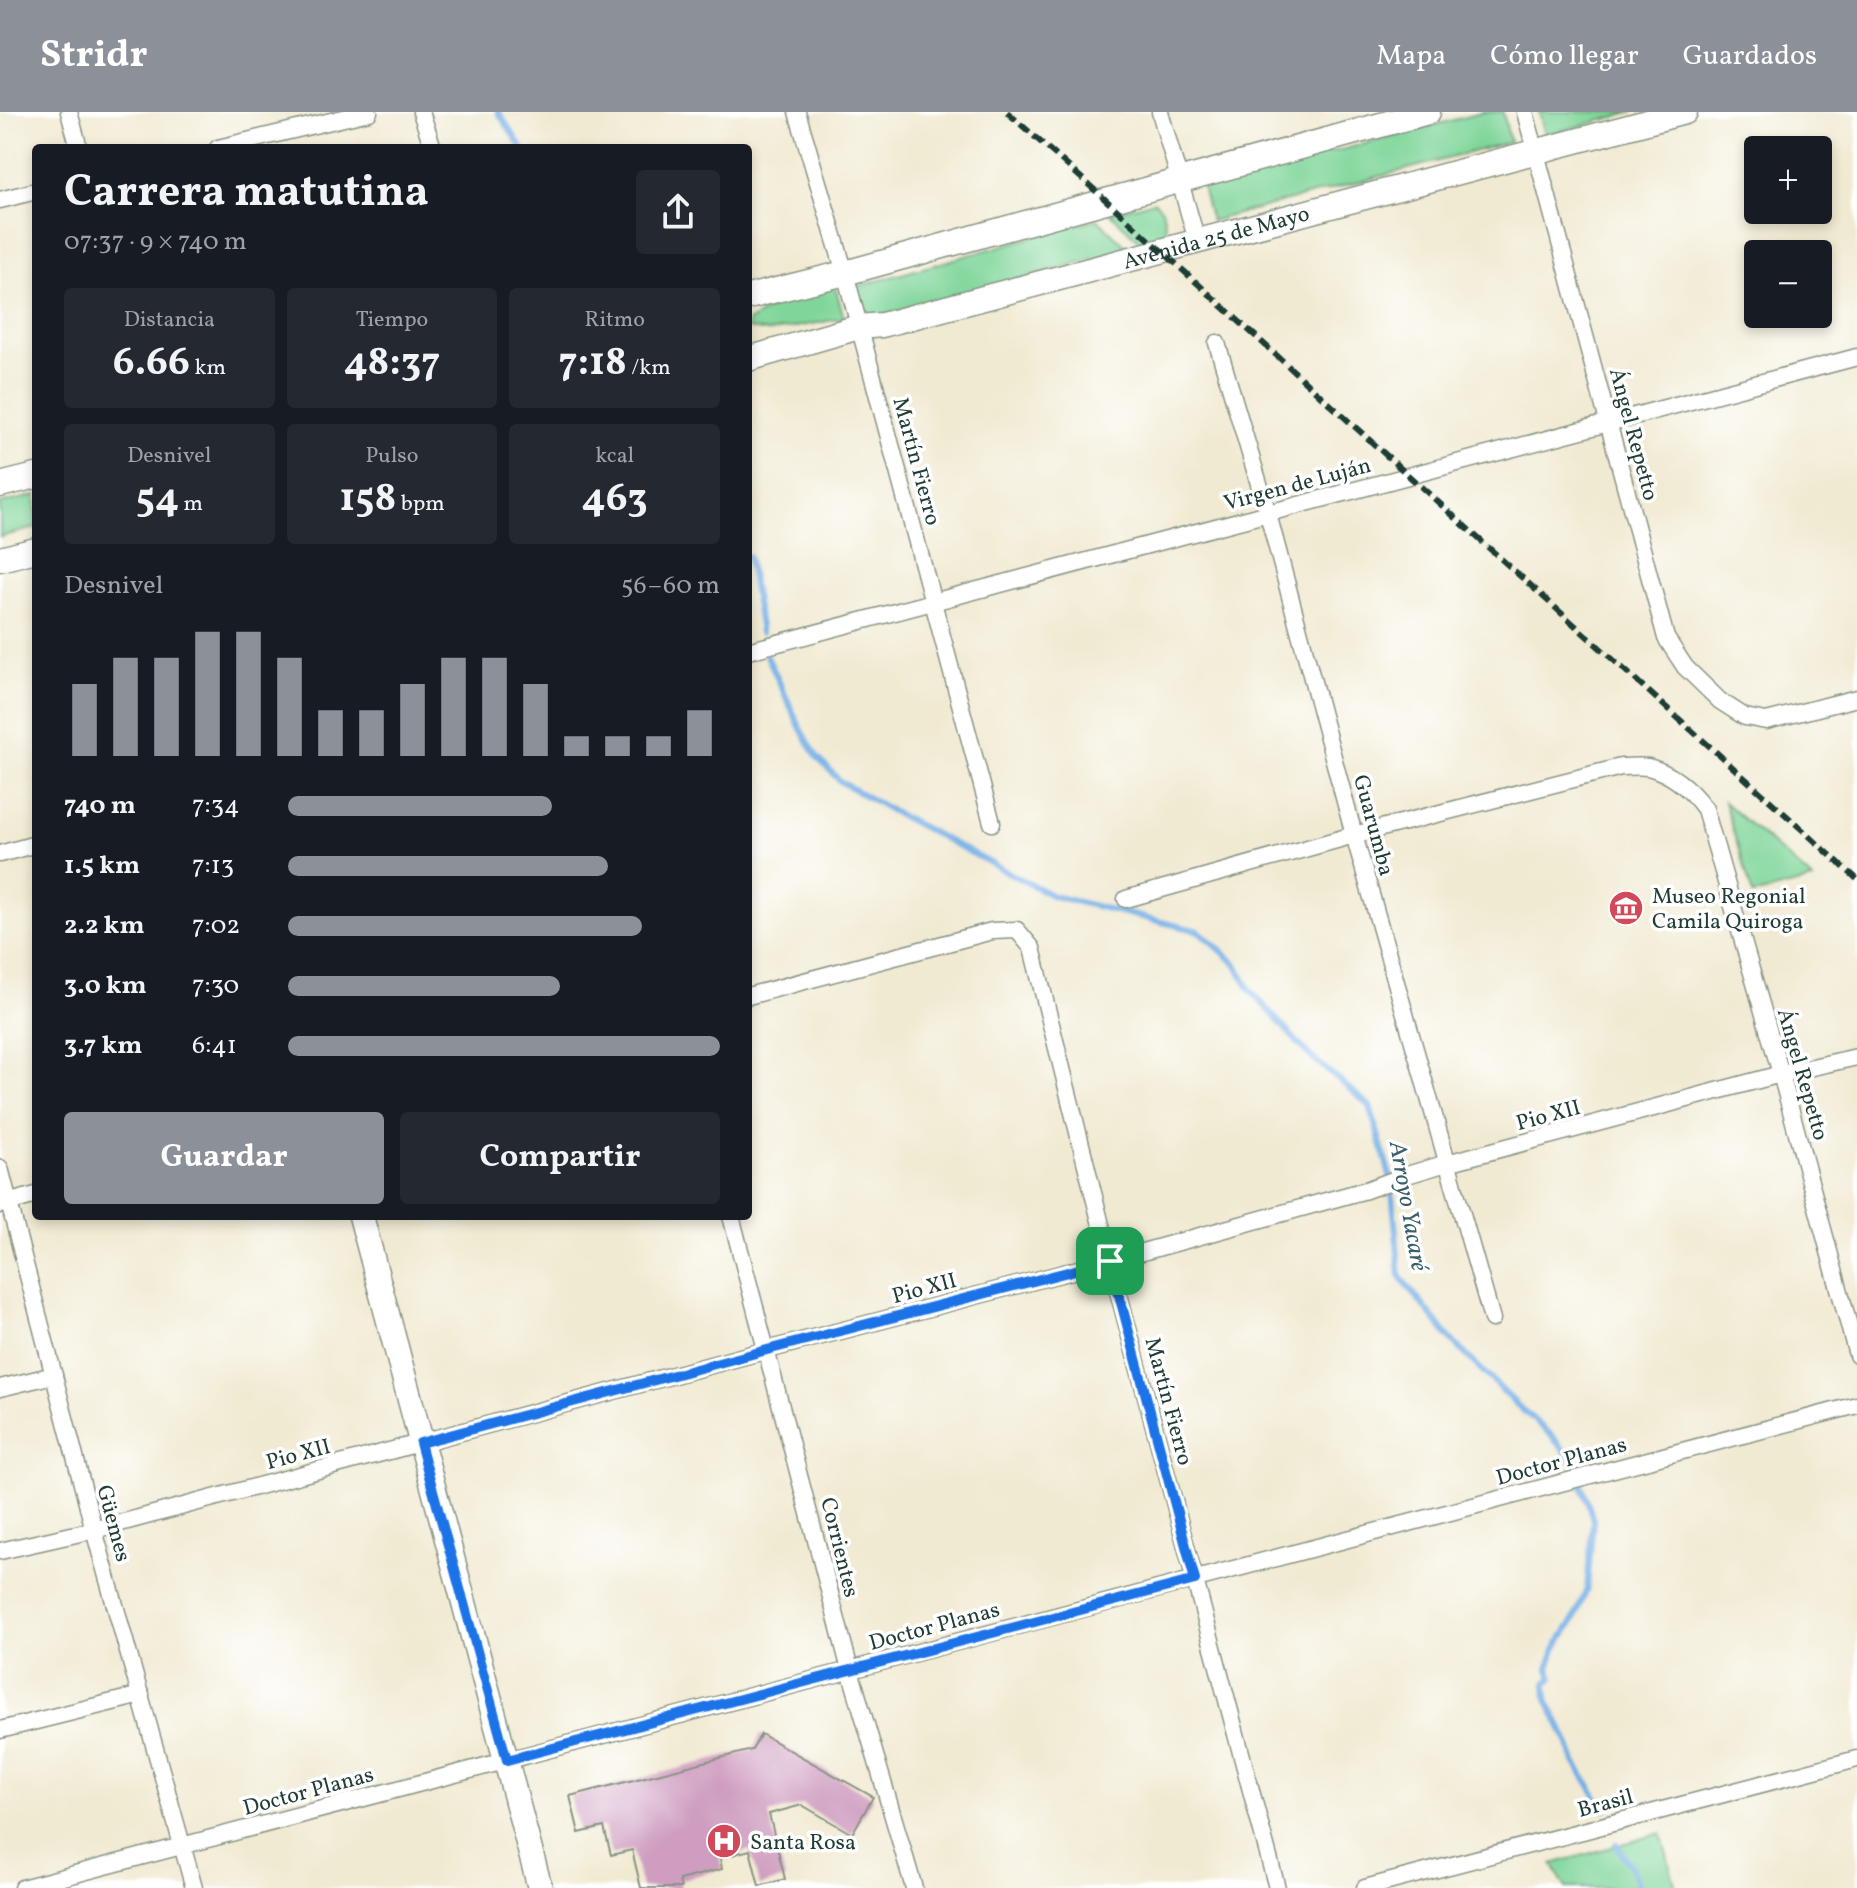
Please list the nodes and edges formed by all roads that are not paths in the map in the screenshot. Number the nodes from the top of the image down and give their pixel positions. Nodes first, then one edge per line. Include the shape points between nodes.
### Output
1 (69, 112) edge
2 (369, 112) edge
3 (421, 112) edge
4 (797, 112) edge
5 (1160, 112) edge
6 (1428, 112) edge
7 (1525, 112) edge
8 (1685, 112) edge
9 (78, 144) edge
10 (235, 144) edge
11 (432, 144) edge
12 (1535, 152) junction
13 (1179, 181) junction
14 (32, 192) edge
15 (0, 200) edge
16 (1197, 241) junction
17 (845, 273) junction
18 (752, 296) edge
19 (859, 327) junction
20 (1217, 343) dead end
21 (1857, 357) edge
22 (752, 358) edge
23 (1610, 423) junction
24 (32, 477) edge
25 (0, 485) edge
26 (1268, 514) junction
27 (32, 551) edge
28 (0, 559) edge
29 (933, 602) junction
30 (752, 650) edge
31 (1857, 698) edge
32 (992, 823) dead end
33 (1354, 835) junction
34 (32, 845) edge
35 (0, 854) edge
36 (1126, 899) dead end
37 (752, 995) edge
38 (1857, 1057) edge
39 (1781, 1074) junction
40 (1447, 1163) junction
41 (0, 1168) edge
42 (32, 1196) edge
43 (4, 1204) edge
44 (362, 1220) edge
45 (732, 1220) edge
46 (1110, 1261) junction
47 (1492, 1319) dead end
48 (767, 1350) junction
49 (1857, 1355) edge
50 (54, 1375) junction
51 (0, 1388) edge
52 (1857, 1405) edge
53 (420, 1443) junction
54 (94, 1530) junction
55 (0, 1551) edge
56 (1195, 1580) junction
57 (850, 1670) junction
58 (141, 1695) junction
59 (0, 1730) edge
60 (1857, 1759) edge
61 (507, 1760) junction
62 (183, 1846) junction
63 (22, 1888) edge
64 (194, 1888) edge
65 (540, 1888) edge
66 (914, 1888) edge
67 (1277, 1888) edge
68 (1365, 1888) edge

1 - 9 street
2 - 10 street
3 - 11 street
4 - 17 street, Martín Fierro
5 - 13 street
6 - 13 main road
7 - 12 street, Ángel Repetto
8 - 12 main road, Avenida 25 de Mayo
12 - 16 main road, Avenida 25 de Mayo
12 - 23 street, Ángel Repetto
13 - 16 street
13 - 17 main road
14 - 15 street
16 - 19 main road, Avenida 25 de Mayo
17 - 18 main road
17 - 19 street, Martín Fierro
19 - 22 main road, Avenida 25 de Mayo
19 - 29 street, Martín Fierro
20 - 26 street, Guarumba
21 - 23 street, Virgen de Luján
23 - 26 street, Virgen de Luján
23 - 31 street, Ángel Repetto via 1666,638 1685,667 1720,701 1745,717 1766,721
24 - 25 main road
26 - 29 street, Virgen de Luján
26 - 33 street, Guarumba
27 - 28 main road
29 - 30 street, Virgen de Luján
29 - 32 street, Martín Fierro
33 - 36 street
33 - 39 street, Ángel Repetto via 1621,767 1647,767 1668,776 1691,791 1705,809
33 - 40 street, Guarumba
34 - 35 street
37 - 46 street, Martín Fierro via 992,931 1017,930 1032,948
38 - 39 street, Pio XII
39 - 40 street, Pio XII
39 - 49 street, Ángel Repetto
40 - 46 street, Pio XII
40 - 47 street, Guarumba
41 - 43 street, Güemes
42 - 43 street
43 - 50 street, Güemes
44 - 53 main road
45 - 48 street, Corrientes
46 - 48 street, Pio XII
46 - 56 street, Martín Fierro
48 - 53 street, Pio XII
48 - 57 street, Corrientes
50 - 51 street
50 - 54 street, Güemes
52 - 56 street, Doctor Planas
53 - 54 street, Pio XII
53 - 61 main road
54 - 55 street, Pio XII
54 - 58 street, Güemes
56 - 57 street, Doctor Planas
56 - 67 street, Martín Fierro
57 - 61 street, Doctor Planas
57 - 66 street, Corrientes
58 - 59 street
58 - 62 street, Güemes
60 - 68 street, Brasil
61 - 62 street, Doctor Planas
61 - 65 main road
62 - 63 street, Doctor Planas
62 - 64 street, Güemes

